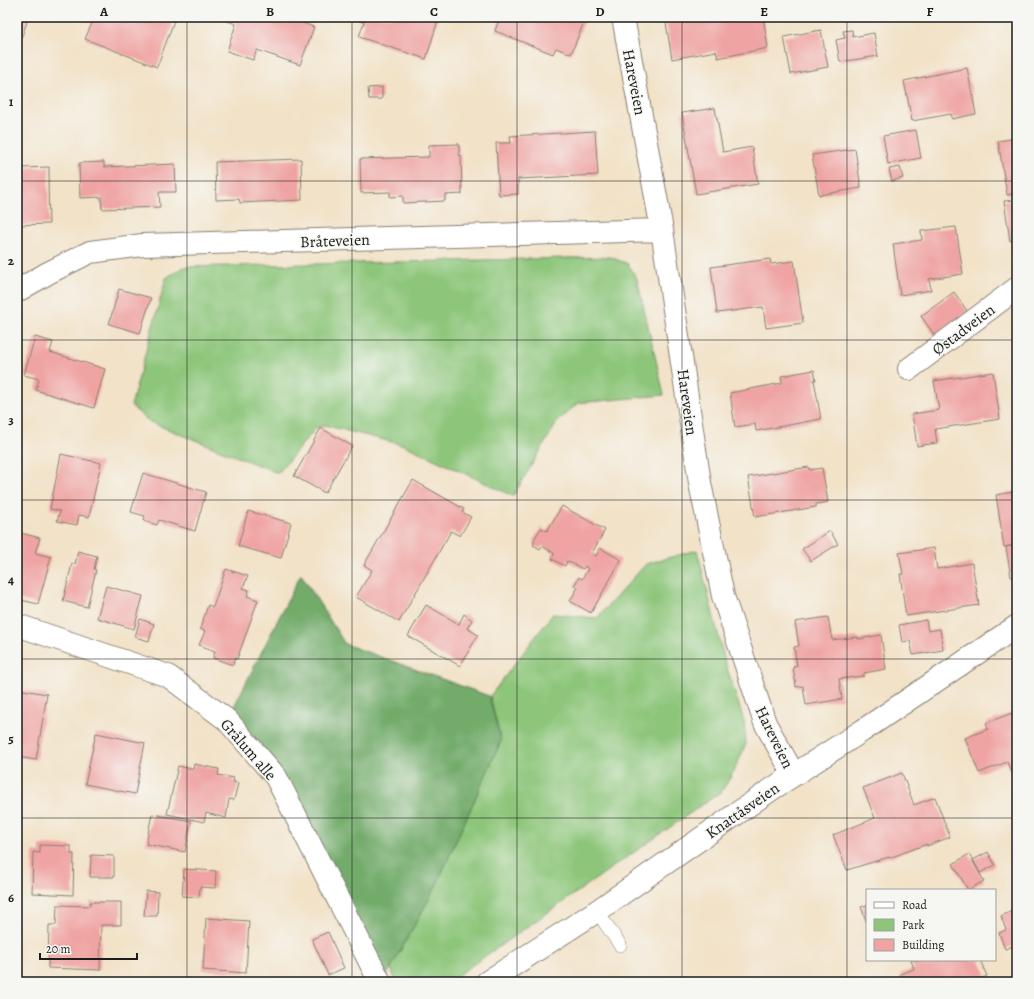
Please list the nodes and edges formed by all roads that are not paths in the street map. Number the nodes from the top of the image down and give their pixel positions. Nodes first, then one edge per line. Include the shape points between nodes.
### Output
1 (623, 17) edge
2 (662, 230) junction
3 (1017, 288) edge
4 (17, 291) edge
5 (909, 370) dead end
6 (17, 625) edge
7 (1017, 626) edge
8 (794, 775) junction
9 (597, 911) junction
10 (620, 945) dead end
11 (380, 982) edge
12 (487, 982) edge

1 - 2 street, Hareveien
2 - 4 street, Bråteveien via 143,245 90,252
2 - 8 street, Hareveien via 700,483 723,596 764,723
3 - 5 street, Østadveien
6 - 11 street, Grålum alle via 168,676 227,720 276,777
7 - 8 street, Knattåsveien via 862,732
8 - 9 street, Knattåsveien
9 - 10 lane
9 - 12 street, Knattåsveien

